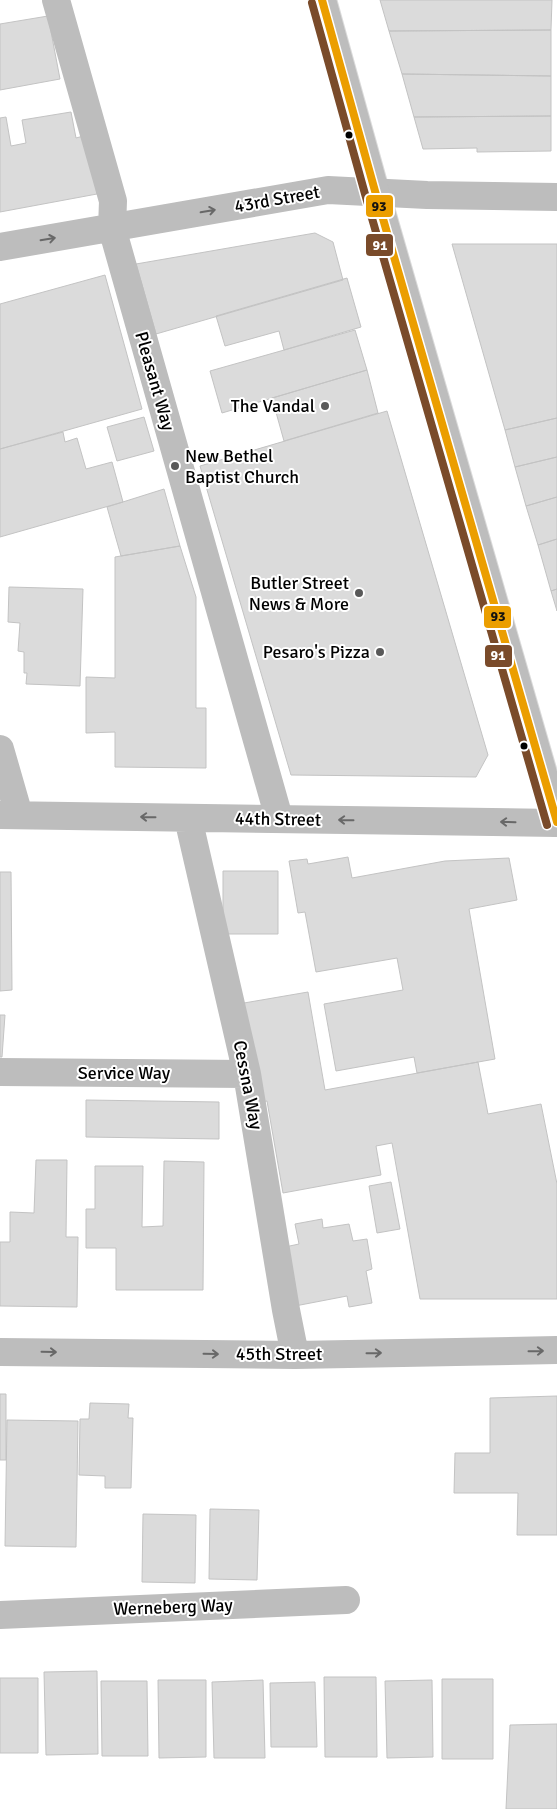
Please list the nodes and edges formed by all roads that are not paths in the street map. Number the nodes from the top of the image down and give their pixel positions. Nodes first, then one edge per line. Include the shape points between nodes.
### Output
1 (56, 0) edge
2 (322, 0) edge
3 (375, 191) junction
4 (557, 197) edge
5 (112, 228) junction
6 (0, 247) edge
7 (0, 748) edge
8 (10, 815) edge
9 (188, 818) junction
10 (279, 818) junction
11 (557, 822) edge
12 (0, 1072) edge
13 (247, 1074) junction
14 (557, 1350) edge
15 (0, 1352) edge
16 (295, 1355) junction
17 (346, 1600) dead end
18 (0, 1614) edge

1 - 5 street, Pleasant Way via 113,201
2 - 3 street
3 - 4 street, 43rd Street
5 -> 3 street, 43rd Street via 328,190
3 - 11 street
6 -> 5 street, 43rd Street
5 - 10 street, Pleasant Way
7 - 8 street
9 -> 8 street, 44th Street
9 - 10 street, 44th Street
9 - 13 street, Cessna Way
11 -> 10 street, 44th Street
12 - 13 street, Service Way
13 - 16 street, Cessna Way
16 -> 14 street, 45th Street
15 -> 16 street, 45th Street
17 - 18 street, Werneberg Way

